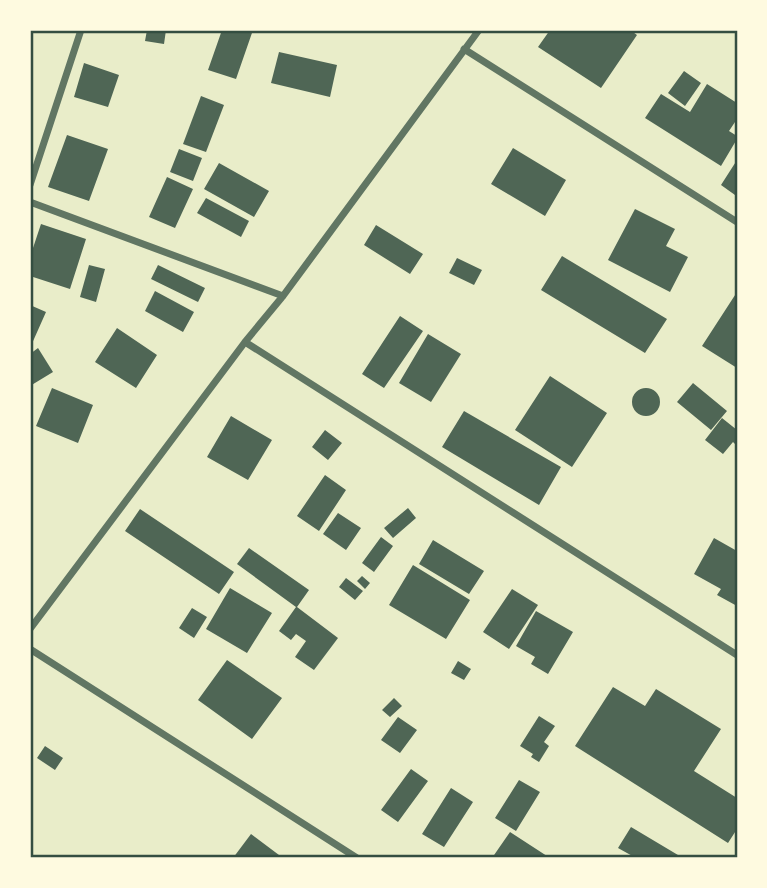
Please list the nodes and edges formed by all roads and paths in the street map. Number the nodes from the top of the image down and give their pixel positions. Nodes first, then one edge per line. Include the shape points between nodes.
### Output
1 (81, 30) edge
2 (479, 30) edge
3 (464, 49) junction
4 (30, 185) edge
5 (30, 202) edge
6 (737, 222) edge
7 (282, 296) junction
8 (245, 342) junction
9 (30, 629) edge
10 (30, 649) edge
11 (737, 655) edge
12 (357, 858) edge

1 - 4 street
2 - 3 street
3 - 6 street
3 - 7 street
5 - 7 street
7 - 8 street
8 - 9 street
8 - 11 street
10 - 12 street

